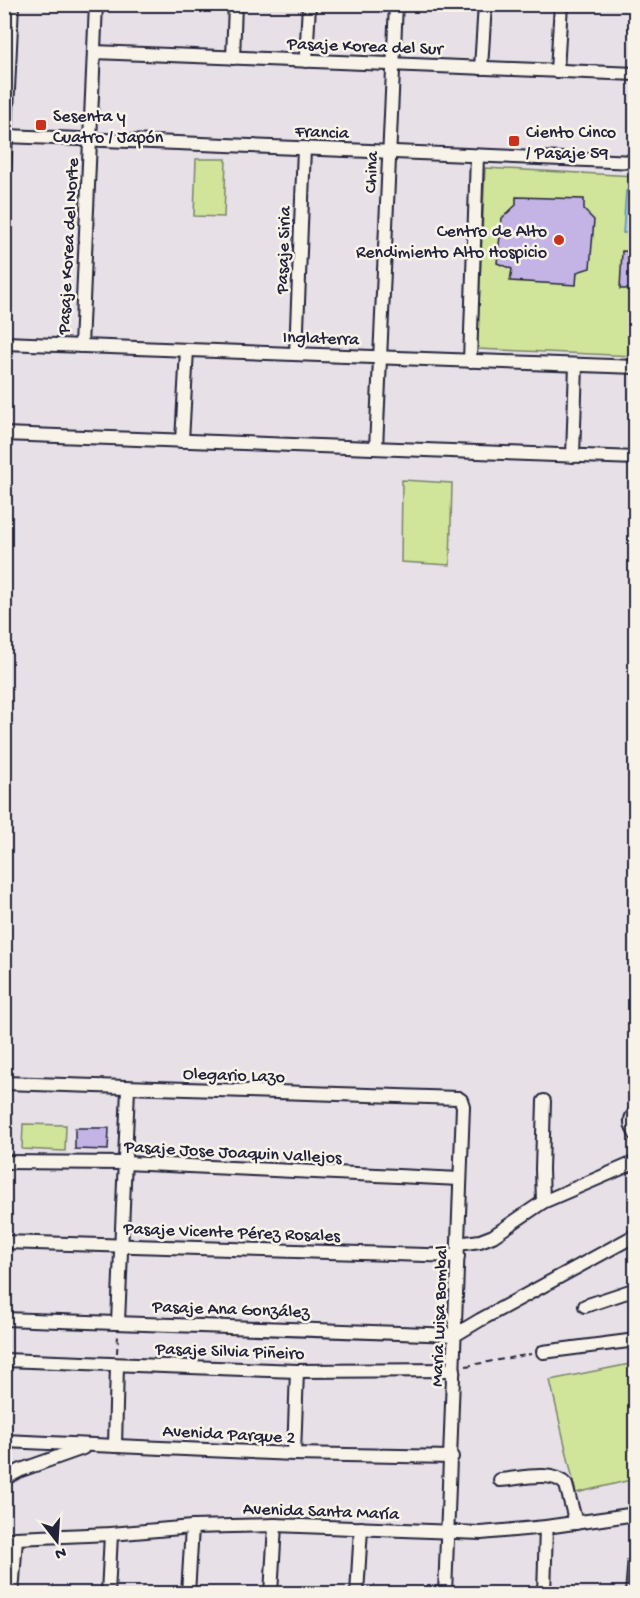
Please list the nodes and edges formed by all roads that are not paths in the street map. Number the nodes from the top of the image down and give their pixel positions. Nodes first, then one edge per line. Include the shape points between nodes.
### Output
1 (12, 4) edge
2 (96, 4) edge
3 (235, 4) edge
4 (309, 4) edge
5 (396, 4) edge
6 (485, 4) edge
7 (561, 4) edge
8 (94, 52) junction
9 (233, 58) junction
10 (306, 61) junction
11 (393, 64) junction
12 (481, 68) junction
13 (557, 71) junction
14 (636, 74) edge
15 (6, 88) edge
16 (6, 136) junction
17 (90, 139) junction
18 (304, 148) junction
19 (389, 152) junction
20 (477, 156) junction
21 (636, 162) edge
22 (4, 175) edge
23 (4, 343) edge
24 (81, 346) junction
25 (187, 350) junction
26 (296, 354) junction
27 (380, 357) junction
28 (470, 360) junction
29 (576, 364) junction
30 (636, 367) edge
31 (4, 434) edge
32 (182, 441) junction
33 (376, 448) junction
34 (573, 456) junction
35 (636, 458) edge
36 (4, 1083) edge
37 (128, 1089) junction
38 (461, 1100) joint
39 (544, 1101) dead end
40 (636, 1112) edge
41 (636, 1136) edge
42 (4, 1162) edge
43 (124, 1163) junction
44 (635, 1164) edge
45 (460, 1179) junction
46 (543, 1202) junction
47 (636, 1235) edge
48 (4, 1242) edge
49 (121, 1245) junction
50 (458, 1250) junction
51 (636, 1289) edge
52 (585, 1306) dead end
53 (4, 1318) edge
54 (118, 1322) junction
55 (455, 1335) junction
56 (636, 1340) edge
57 (543, 1352) road end
58 (4, 1360) edge
59 (117, 1365) junction
60 (454, 1370) junction
61 (297, 1371) junction
62 (4, 1441) edge
63 (90, 1445) junction
64 (114, 1446) junction
65 (294, 1454) junction
66 (452, 1457) junction
67 (4, 1479) edge
68 (500, 1480) dead end
69 (636, 1514) edge
70 (576, 1524) junction
71 (275, 1525) junction
72 (192, 1527) junction
73 (546, 1527) junction
74 (361, 1528) junction
75 (448, 1533) junction
76 (111, 1534) junction
77 (10, 1540) edge
78 (636, 1546) edge
79 (12, 1593) edge
80 (108, 1593) edge
81 (188, 1593) edge
82 (272, 1593) edge
83 (357, 1593) edge
84 (445, 1593) edge
85 (544, 1593) edge
86 (632, 1593) edge

1 - 15 street
2 - 8 street, Pasaje Korea del Norte
3 - 9 street
4 - 10 street
5 - 11 street, China
6 - 12 street
7 - 13 street
8 - 9 street, Pasaje Korea del Sur
8 - 17 street, Pasaje Korea del Norte
9 - 10 street, Pasaje Korea del Sur
10 - 11 street, Pasaje Korea del Sur
11 - 12 street, Pasaje Korea del Sur
11 - 19 street, China
12 - 13 street, Pasaje Korea del Sur
13 - 14 street, Pasaje Korea del Sur
15 - 16 street
16 - 17 street, Francia
16 - 22 street
17 - 18 street, Francia
17 - 24 street, Pasaje Korea del Norte
18 - 19 street, Francia
18 - 26 street, Pasaje Siria
19 - 20 street, Francia
19 - 27 street, China
20 - 21 street, Francia
20 - 28 street
23 - 24 street, Inglaterra
24 - 25 street, Inglaterra
25 - 26 street, Inglaterra
25 - 32 street
26 - 27 street, Inglaterra
27 - 28 street, Inglaterra
27 - 33 street, China
28 - 29 street, Inglaterra
29 - 30 street, Inglaterra
29 - 34 street
31 - 32 street
32 - 33 street
33 - 34 street
34 - 35 street
36 - 37 street, Olegario Lazo
37 - 38 street, Olegario Lazo
37 - 43 street
38 - 45 street, Maria Luisa Bombal
39 - 46 street
40 - 41 street via 630,1124
42 - 43 street, Pasaje Jose Joaquin Vallejos
43 - 45 street, Pasaje Jose Joaquin Vallejos
43 - 49 street
44 - 46 street, Pasaje Vicente Pérez Rosales
45 - 50 street, Maria Luisa Bombal
46 - 50 street, Pasaje Vicente Pérez Rosales via 493,1236
47 - 55 street
48 - 49 street, Pasaje Vicente Pérez Rosales
49 - 50 street, Pasaje Vicente Pérez Rosales
49 - 54 street
50 - 55 street, Maria Luisa Bombal
51 - 52 street
53 - 54 street, Pasaje Ana González
54 - 55 street, Pasaje Ana González
55 - 60 street, Maria Luisa Bombal
56 - 57 street
58 - 59 street, Pasaje Silvia Piñeiro
59 - 61 street, Pasaje Silvia Piñeiro
59 - 64 street
60 - 61 street, Pasaje Silvia Piñeiro
60 - 66 street, Maria Luisa Bombal
61 - 65 street
62 - 63 street, Avenida Parque 2
63 - 64 street, Avenida Parque 2
63 - 67 street
64 - 65 street, Avenida Parque 2
65 - 66 street, Avenida Parque 2
66 - 75 street, Maria Luisa Bombal
68 - 70 street via 549,1476 562,1481
69 - 70 street, Avenida Santa María
70 - 73 street, Avenida Santa María
71 - 72 street, Avenida Santa María
71 - 74 street, Avenida Santa María
71 - 82 street
72 - 76 street, Avenida Santa María
72 - 81 street
73 - 75 street, Avenida Santa María
73 - 85 street
74 - 75 street, Avenida Santa María
74 - 83 street
75 - 84 street, Maria Luisa Bombal
76 - 77 street, Avenida Santa María
76 - 80 street
77 - 79 street
78 - 86 street

